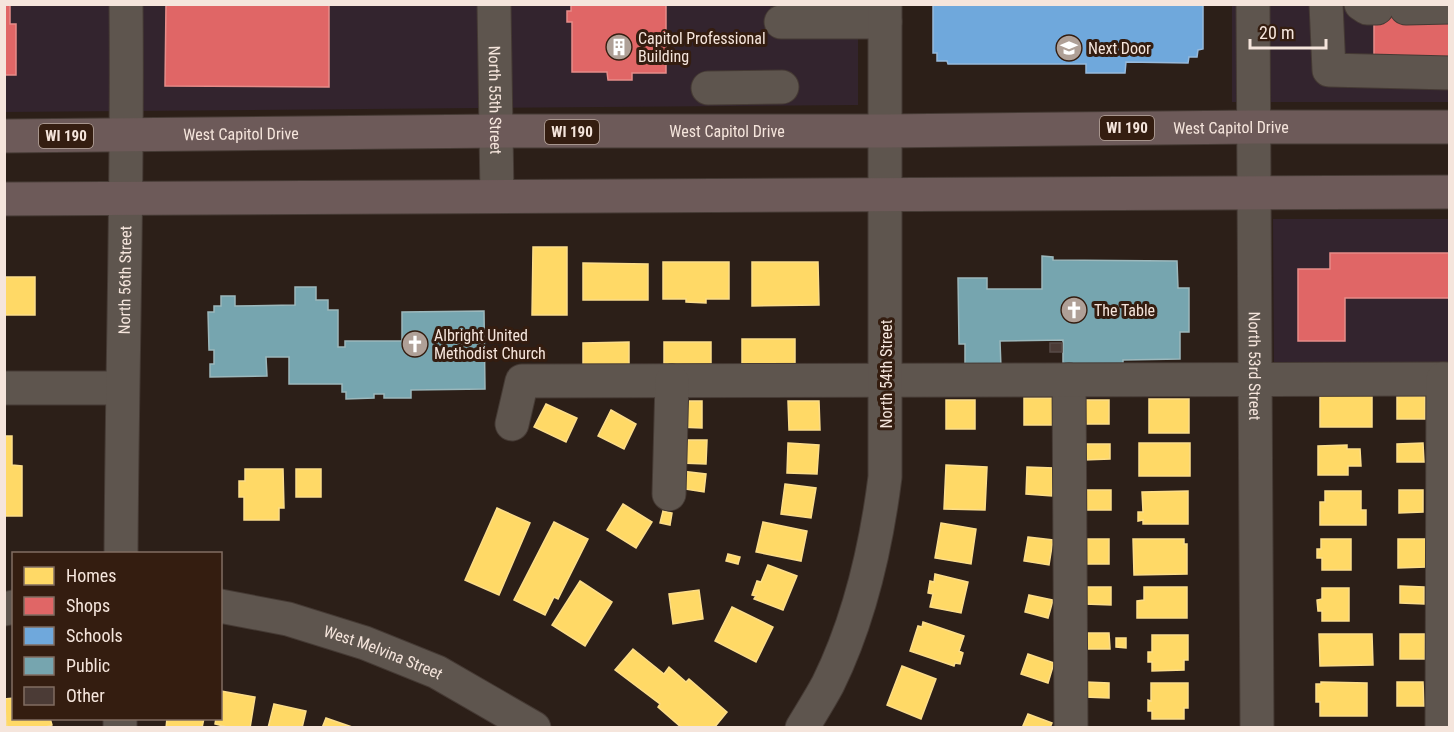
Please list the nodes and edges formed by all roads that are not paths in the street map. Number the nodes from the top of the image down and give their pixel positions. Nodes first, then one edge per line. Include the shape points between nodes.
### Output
1 (126, 4) edge
2 (494, 4) edge
3 (1253, 4) edge
4 (1326, 4) edge
5 (1382, 7) edge
6 (1449, 7) edge
7 (885, 13) edge
8 (781, 22) dead end
9 (1449, 72) edge
10 (782, 87) dead end
11 (708, 88) dead end
12 (1253, 127) junction
13 (1449, 127) edge
14 (496, 131) junction
15 (885, 131) junction
16 (4, 136) edge
17 (127, 136) junction
18 (1449, 192) edge
19 (1253, 193) junction
20 (497, 195) junction
21 (886, 196) junction
22 (4, 199) edge
23 (124, 199) junction
24 (1254, 379) junction
25 (1446, 379) edge
26 (1070, 380) junction
27 (672, 381) junction
28 (886, 381) junction
29 (4, 388) edge
30 (122, 388) junction
31 (512, 424) dead end
32 (669, 494) dead end
33 (121, 552) edge
34 (222, 606) edge
35 (534, 728) edge
36 (802, 728) edge
37 (1071, 728) edge
38 (1257, 728) edge
39 (1442, 728) edge

1 - 17 street, North 56th Street
2 - 14 street, North 55th Street
3 - 12 street, North 53rd Street
4 - 9 street via 1329,70
5 - 6 street
7 - 8 street
7 - 15 street, North 54th Street
10 - 11 street
12 - 13 main road, West Capitol Drive / WI 190
12 - 15 main road, West Capitol Drive / WI 190
12 - 19 street, North 53rd Street
14 - 15 main road, West Capitol Drive / WI 190
14 - 17 main road, West Capitol Drive / WI 190
14 - 20 street, North 55th Street
15 - 21 street, North 54th Street
16 - 17 main road, West Capitol Drive / WI 190
17 - 23 street, North 56th Street
18 - 19 main road
19 - 21 main road
19 - 24 street, North 53rd Street
20 - 21 main road
20 - 23 main road
21 - 28 street, North 54th Street
22 - 23 main road
23 - 30 street, North 56th Street
24 - 25 street
24 - 26 street
24 - 38 street, North 53rd Street
25 - 39 street
26 - 28 street
26 - 37 street
27 - 28 street
27 - 31 street via 522,381
27 - 32 street
28 - 36 street, North 54th Street via 885,477 879,529 850,632 828,683
29 - 30 street
30 - 33 street, North 56th Street
34 - 35 street, West Melvina Street via 288,619 365,643 437,672

